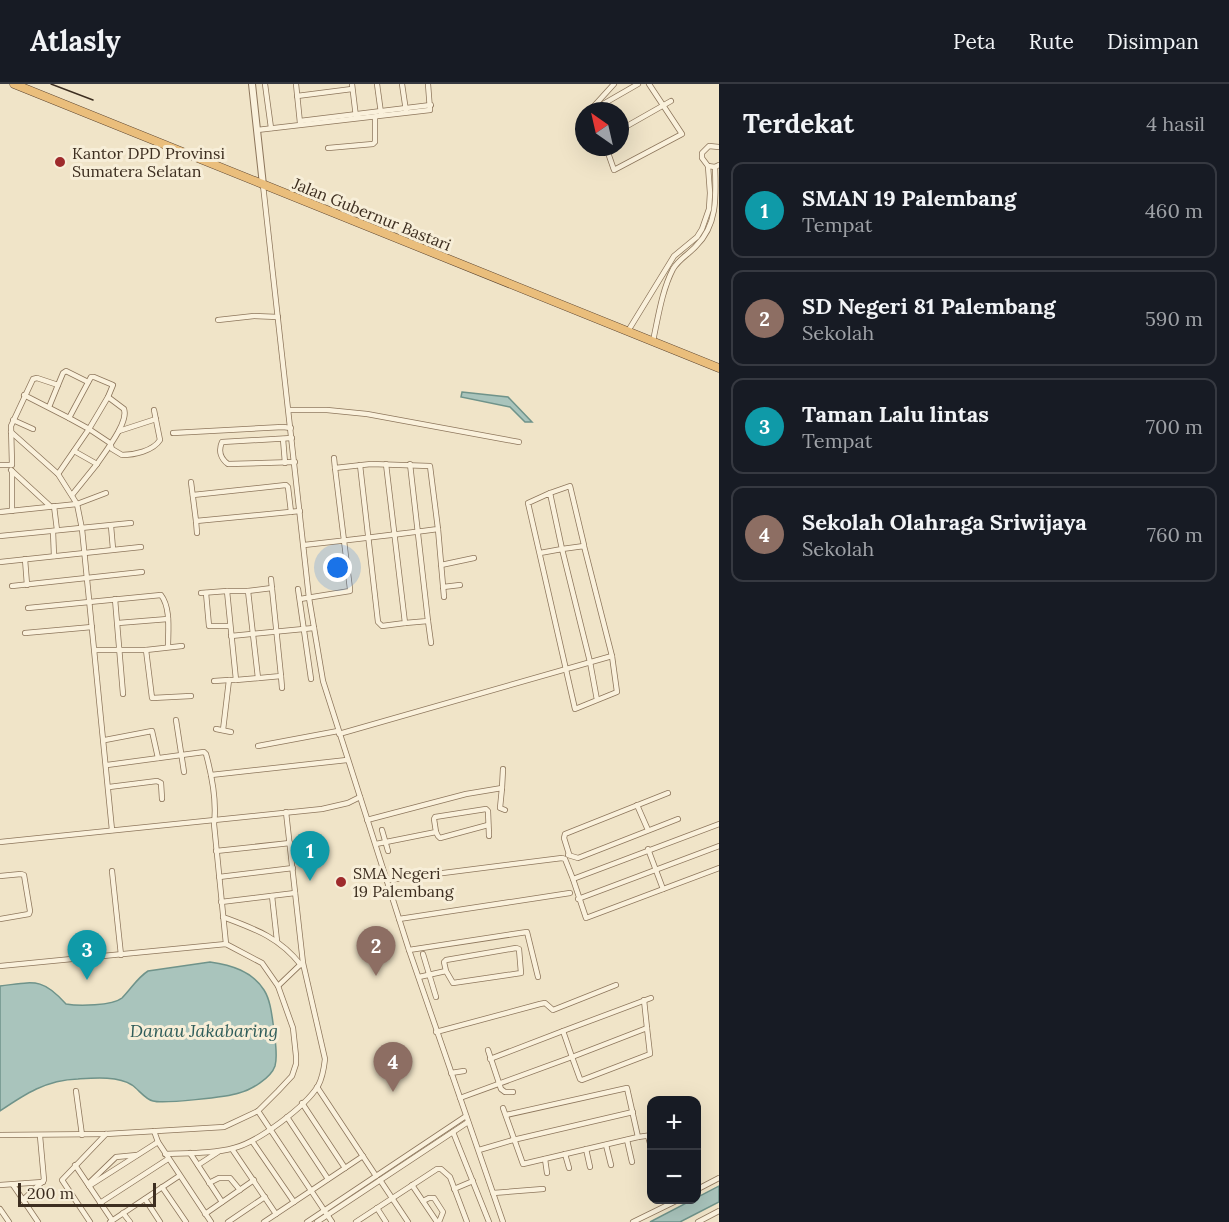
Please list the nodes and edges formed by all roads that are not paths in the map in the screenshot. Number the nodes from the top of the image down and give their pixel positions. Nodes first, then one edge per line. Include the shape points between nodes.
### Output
1 (14, 84) edge
2 (266, 84) edge
3 (296, 84) edge
4 (377, 84) edge
5 (402, 84) edge
6 (428, 84) edge
7 (614, 84) edge
8 (638, 84) edge
9 (649, 84) edge
10 (252, 85) edge
11 (627, 86) edge
12 (352, 87) edge
13 (297, 96) junction
14 (670, 101) dead end
15 (597, 102) edge
16 (602, 102) edge
17 (663, 106) junction
18 (406, 111) junction
19 (379, 115) junction
20 (356, 117) junction
21 (301, 123) junction
22 (629, 125) edge
23 (271, 128) junction
24 (257, 130) junction
25 (719, 147) edge
26 (328, 148) dead end
27 (609, 156) edge
28 (708, 166) junction
29 (717, 166) edge
30 (262, 182) junction
31 (278, 316) junction
32 (218, 320) dead end
33 (628, 331) junction
34 (653, 341) junction
35 (719, 368) edge
36 (88, 382) junction
37 (58, 385) junction
38 (24, 395) junction
39 (108, 397) junction
40 (48, 407) junction
41 (154, 410) dead end
42 (289, 410) junction
43 (69, 418) junction
44 (156, 419) junction
45 (13, 420) junction
46 (291, 428) junction
47 (33, 429) dead end
48 (89, 429) junction
49 (119, 430) junction
50 (11, 432) junction
51 (173, 433) dead end
52 (292, 438) junction
53 (283, 439) junction
54 (519, 442) dead end
55 (110, 443) junction
56 (74, 451) junction
57 (334, 458) dead end
58 (295, 462) junction
59 (285, 463) junction
60 (97, 464) junction
61 (386, 464) junction
62 (410, 464) junction
63 (0, 465) edge
64 (360, 465) junction
65 (12, 468) junction
66 (335, 468) junction
67 (58, 474) junction
68 (191, 483) dead end
69 (106, 493) dead end
70 (549, 493) junction
71 (72, 495) junction
72 (193, 495) junction
73 (77, 504) junction
74 (52, 506) junction
75 (12, 511) junction
76 (0, 512) edge
77 (291, 512) junction
78 (300, 512) junction
79 (196, 520) junction
80 (131, 523) dead end
81 (111, 526) junction
82 (82, 529) junction
83 (438, 529) junction
84 (55, 531) junction
85 (417, 532) junction
86 (198, 533) dead end
87 (394, 535) junction
88 (0, 536) edge
89 (369, 538) junction
90 (344, 541) junction
91 (304, 545) junction
92 (584, 545) junction
93 (141, 547) dead end
94 (113, 549) junction
95 (562, 549) junction
96 (84, 553) junction
97 (540, 554) junction
98 (54, 556) junction
99 (474, 558) dead end
100 (25, 559) junction
101 (0, 562) edge
102 (441, 564) junction
103 (142, 573) dead end
104 (87, 579) junction
105 (270, 579) dead end
106 (27, 585) junction
107 (460, 585) dead end
108 (12, 586) dead end
109 (443, 587) junction
110 (273, 588) junction
111 (298, 589) dead end
112 (227, 591) junction
113 (248, 591) junction
114 (444, 597) dead end
115 (309, 598) junction
116 (300, 599) junction
117 (115, 600) junction
118 (89, 602) junction
119 (28, 608) dead end
120 (303, 615) junction
121 (312, 615) junction
122 (168, 618) junction
123 (428, 621) junction
124 (118, 623) junction
125 (405, 623) junction
126 (230, 626) junction
127 (92, 627) junction
128 (314, 628) junction
129 (304, 629) junction
130 (277, 632) junction
131 (25, 633) dead end
132 (253, 634) junction
133 (231, 636) junction
134 (431, 643) dead end
135 (182, 646) dead end
136 (168, 647) junction
137 (95, 650) junction
138 (120, 650) junction
139 (146, 650) junction
140 (612, 656) junction
141 (590, 662) junction
142 (566, 669) junction
143 (281, 676) junction
144 (258, 678) junction
145 (311, 679) dead end
146 (229, 680) junction
147 (236, 680) junction
148 (213, 681) dead end
149 (282, 688) dead end
150 (123, 694) dead end
151 (191, 696) dead end
152 (597, 700) junction
153 (176, 720) dead end
154 (216, 729) dead end
155 (223, 730) junction
156 (231, 732) dead end
157 (339, 733) junction
158 (105, 740) junction
159 (258, 746) dead end
160 (181, 755) junction
161 (158, 758) junction
162 (347, 760) junction
163 (107, 765) junction
164 (504, 769) dead end
165 (184, 772) dead end
166 (211, 775) junction
167 (109, 787) junction
168 (502, 788) junction
169 (668, 793) dead end
170 (360, 797) junction
171 (162, 799) dead end
172 (637, 805) junction
173 (506, 810) dead end
174 (286, 812) junction
175 (678, 819) dead end
176 (214, 820) junction
177 (367, 820) junction
178 (719, 824) edge
179 (488, 825) junction
180 (112, 830) junction
181 (382, 830) dead end
182 (648, 830) junction
183 (436, 832) junction
184 (489, 836) dead end
185 (0, 842) edge
186 (386, 842) junction
187 (290, 843) junction
188 (375, 844) junction
189 (719, 846) edge
190 (648, 849) junction
191 (388, 850) dead end
192 (216, 852) junction
193 (569, 854) junction
194 (565, 859) junction
195 (293, 868) junction
196 (719, 868) edge
197 (656, 870) junction
198 (112, 871) dead end
199 (0, 876) edge
200 (219, 877) junction
201 (573, 879) junction
202 (388, 880) junction
203 (663, 889) junction
204 (295, 893) junction
205 (570, 893) dead end
206 (272, 896) junction
207 (578, 899) junction
208 (221, 902) junction
209 (223, 917) junction
210 (399, 918) junction
211 (0, 919) edge
212 (277, 941) junction
213 (226, 944) junction
214 (409, 950) junction
215 (121, 954) junction
216 (423, 954) dead end
217 (302, 964) junction
218 (0, 966) edge
219 (446, 971) junction
220 (429, 974) junction
221 (419, 977) junction
222 (538, 977) dead end
223 (616, 985) dead end
224 (278, 986) junction
225 (436, 997) dead end
226 (651, 998) dead end
227 (644, 1000) junction
228 (647, 1028) junction
229 (563, 1031) junction
230 (436, 1032) junction
231 (488, 1050) dead end
232 (572, 1057) junction
233 (490, 1059) junction
234 (464, 1071) dead end
235 (451, 1073) junction
236 (499, 1084) junction
237 (317, 1087) junction
238 (76, 1091) dead end
239 (513, 1092) dead end
240 (460, 1098) junction
241 (302, 1103) junction
242 (503, 1108) dead end
243 (258, 1111) junction
244 (633, 1112) junction
245 (506, 1115) junction
246 (287, 1117) junction
247 (467, 1119) junction
248 (271, 1130) junction
249 (154, 1131) junction
250 (453, 1132) junction
251 (106, 1134) junction
252 (82, 1135) junction
253 (0, 1136) edge
254 (40, 1136) junction
255 (647, 1136) edge
256 (638, 1137) junction
257 (513, 1140) junction
258 (627, 1140) junction
259 (252, 1141) junction
260 (158, 1142) junction
261 (606, 1145) junction
262 (232, 1149) junction
263 (586, 1149) junction
264 (479, 1150) junction
265 (221, 1151) junction
266 (190, 1153) junction
267 (139, 1154) junction
268 (565, 1154) junction
269 (167, 1156) junction
270 (363, 1156) junction
271 (545, 1159) junction
272 (632, 1162) dead end
273 (198, 1165) junction
274 (610, 1165) dead end
275 (75, 1166) junction
276 (590, 1167) dead end
277 (345, 1168) junction
278 (569, 1168) dead end
279 (547, 1173) dead end
280 (179, 1176) junction
281 (378, 1178) junction
282 (719, 1178) edge
283 (328, 1179) junction
284 (254, 1180) junction
285 (43, 1182) junction
286 (473, 1182) junction
287 (209, 1183) junction
288 (0, 1185) edge
289 (13, 1185) junction
290 (88, 1185) junction
291 (412, 1185) junction
292 (162, 1187) junction
293 (701, 1187) edge
294 (454, 1189) junction
295 (543, 1189) dead end
296 (240, 1190) junction
297 (311, 1191) junction
298 (493, 1193) junction
299 (265, 1197) junction
300 (145, 1199) junction
301 (391, 1199) junction
302 (23, 1200) junction
303 (222, 1202) junction
304 (294, 1202) junction
305 (423, 1202) junction
306 (100, 1203) junction
307 (670, 1204) edge
308 (377, 1208) junction
309 (0, 1209) edge
310 (719, 1211) edge
311 (123, 1213) junction
312 (326, 1213) junction
313 (205, 1214) junction
314 (276, 1214) junction
315 (111, 1221) edge
316 (359, 1221) edge
317 (9, 1222) edge
318 (38, 1222) edge
319 (90, 1222) edge
320 (130, 1222) edge
321 (160, 1222) edge
322 (186, 1222) edge
323 (211, 1222) edge
324 (228, 1222) edge
325 (264, 1222) edge
326 (307, 1222) edge
327 (317, 1222) edge
328 (332, 1222) edge
329 (386, 1222) edge
330 (408, 1222) edge
331 (438, 1222) edge
332 (467, 1222) edge
333 (489, 1222) edge
334 (503, 1222) edge
335 (633, 1222) edge
336 (698, 1222) edge

1 - 30 highway, Jalan Gubernur Bastari
2 - 10 street
2 - 23 street
3 - 13 street
4 - 19 street
5 - 18 street
6 - 18 street via 430,111
7 - 15 street
8 - 11 street
9 - 17 street
10 - 24 street
11 - 16 street
12 - 13 street
12 - 20 street
13 - 21 street
14 - 17 street
17 - 22 street
17 - 27 street via 682,134 614,170
18 - 19 street
19 - 20 street
19 - 26 street via 373,144
20 - 21 street
21 - 23 street
23 - 24 street
24 - 30 street
25 - 28 street via 709,146 702,153
28 - 29 street
28 - 33 street via 709,209 702,229 674,256
29 - 34 street via 712,221 703,239 674,269
30 - 31 street
30 - 33 highway, Jalan Gubernur Bastari
31 - 32 street
31 - 42 street
33 - 34 highway, Jalan Gubernur Bastari
34 - 35 highway, Jalan Gubernur Bastari
36 - 37 street via 66,371
36 - 39 street via 94,377 112,385
36 - 43 street
37 - 38 street via 34,378
37 - 40 street
38 - 40 street
38 - 45 street
39 - 48 street
39 - 49 street via 126,412
40 - 43 street
41 - 44 street
42 - 46 street
42 - 54 street via 367,414
43 - 48 street
44 - 49 street
44 - 55 street via 160,440 148,450 122,455
45 - 47 street
45 - 50 street
46 - 51 street
46 - 52 street
48 - 55 street
48 - 56 street
49 - 55 street
50 - 65 street
50 - 67 street
52 - 53 street
52 - 58 street
53 - 59 street
53 - 59 street via 222,442 220,448 222,459 228,464
55 - 60 street
56 - 60 street
56 - 67 street
57 - 66 street
58 - 59 street
58 - 78 street
60 - 71 street
61 - 62 street
61 - 64 street
61 - 87 street
62 - 83 street via 430,466
62 - 85 street
63 - 65 street
64 - 66 street
64 - 89 street
65 - 74 street
65 - 75 street
66 - 90 street
67 - 71 street
68 - 72 street
69 - 73 street
70 - 92 street via 570,486
70 - 95 street
70 - 97 street via 528,502
71 - 73 street
72 - 77 street via 286,485
72 - 79 street
73 - 74 street
73 - 82 street
74 - 75 street
74 - 84 street
75 - 76 street
77 - 78 street
77 - 79 street
78 - 91 street
79 - 86 street
80 - 81 street
81 - 82 street
81 - 94 street
82 - 84 street
82 - 96 street
83 - 85 street
83 - 102 street
84 - 88 street
84 - 98 street
85 - 87 street
85 - 123 street
87 - 89 street
87 - 125 street
89 - 90 street
89 - 125 street via 378,622 380,626
90 - 91 street
90 - 115 street via 350,591
91 - 115 street
92 - 95 street
92 - 140 street
93 - 94 street
94 - 96 street
95 - 97 street
95 - 141 street
96 - 98 street
96 - 104 street
97 - 142 street
98 - 100 street
99 - 102 street
100 - 101 street
100 - 106 street
102 - 109 street
103 - 104 street
104 - 106 street
104 - 118 street
105 - 110 street
106 - 108 street
107 - 109 street
109 - 114 street
110 - 113 street
110 - 130 street
111 - 116 street
112 - 113 street
112 - 126 street
112 - 126 street via 203,593 209,626
113 - 132 street
115 - 116 street
115 - 121 street
116 - 120 street
117 - 118 street
117 - 122 street via 161,595
117 - 124 street
118 - 119 street
118 - 127 street
120 - 121 street
120 - 129 street
121 - 128 street
122 - 124 street
122 - 136 street
123 - 125 street
123 - 134 street
124 - 138 street
126 - 133 street
127 - 131 street
127 - 137 street
128 - 129 street
128 - 157 street via 326,692
129 - 130 street
129 - 145 street
130 - 132 street
130 - 143 street
132 - 133 street
132 - 144 street
133 - 147 street
135 - 136 street
136 - 139 street
137 - 138 street
137 - 158 street
138 - 139 street
138 - 150 street
139 - 151 street via 152,698
140 - 141 street
140 - 152 street via 617,692
141 - 142 street
141 - 152 street
142 - 152 street via 575,710
142 - 157 street
143 - 144 street
143 - 149 street
144 - 147 street
146 - 147 street
146 - 148 street
146 - 155 street
153 - 160 street
154 - 155 street
155 - 156 street
157 - 159 street
157 - 162 street
158 - 161 street via 152,731
158 - 163 street
160 - 161 street
160 - 165 street
160 - 166 street via 205,752
161 - 163 street
162 - 166 street
162 - 170 street
163 - 167 street
164 - 168 street
166 - 176 street
167 - 171 street via 157,781 161,783
167 - 180 street
168 - 173 street via 500,808
168 - 177 street
169 - 172 street
170 - 174 street via 329,807
170 - 177 street
172 - 182 street
172 - 193 street via 565,834
174 - 176 street
174 - 187 street
175 - 182 street
176 - 180 street
176 - 192 street
177 - 188 street
178 - 190 street
179 - 183 street via 440,838
179 - 183 street via 487,810 478,809 435,817
179 - 184 street
180 - 185 street
181 - 186 street
182 - 193 street via 578,858
183 - 186 street
186 - 188 street
186 - 191 street
187 - 192 street
187 - 195 street
188 - 202 street
189 - 197 street
190 - 197 street
190 - 201 street
192 - 200 street
193 - 194 street
194 - 201 street
194 - 202 street
195 - 200 street
195 - 204 street
196 - 203 street
197 - 203 street
197 - 207 street
198 - 215 street
199 - 211 street via 24,875 30,911
200 - 208 street
201 - 207 street
202 - 210 street
203 - 207 street via 588,918
204 - 206 street
204 - 217 street
205 - 210 street
206 - 208 street
206 - 212 street
208 - 209 street
209 - 212 street
209 - 213 street
210 - 214 street
212 - 217 street
213 - 215 street
213 - 224 street via 262,963
214 - 221 street
214 - 222 street via 527,932
215 - 218 street
216 - 220 street
217 - 224 street
217 - 237 street via 325,1059
219 - 219 street via 446,960 519,949 520,973 453,983
219 - 220 street
220 - 221 street
220 - 225 street
221 - 230 street
223 - 230 street via 553,1010 545,1003
224 - 243 street via 293,1028 296,1064 292,1076
226 - 227 street
227 - 228 street
227 - 229 street
228 - 232 street
228 - 232 street via 651,1051 648,1056 582,1080
229 - 232 street
229 - 233 street
230 - 235 street
231 - 233 street
232 - 236 street
233 - 236 street
234 - 235 street
235 - 240 street
236 - 239 street via 502,1091
236 - 240 street
237 - 241 street
237 - 270 street
238 - 252 street
240 - 247 street
241 - 246 street
241 - 277 street
242 - 245 street
243 - 248 street
243 - 249 street via 224,1127
244 - 245 street via 627,1088
244 - 256 street
244 - 257 street
245 - 257 street
246 - 248 street
246 - 283 street
247 - 250 street
247 - 264 street
247 - 281 street
248 - 259 street
248 - 297 street
249 - 251 street
249 - 260 street
250 - 281 street
250 - 286 street
251 - 252 street
251 - 275 street
252 - 254 street
253 - 254 street
254 - 285 street
255 - 256 street
256 - 258 street
257 - 264 street
257 - 271 street via 523,1164
258 - 261 street
258 - 272 street
259 - 262 street
259 - 304 street
260 - 267 street
260 - 269 street
261 - 263 street
261 - 274 street
262 - 265 street
262 - 284 street
263 - 268 street
263 - 276 street
264 - 298 street
265 - 266 street
265 - 273 street
266 - 269 street
266 - 273 street
267 - 290 street
267 - 290 street via 116,1157
268 - 271 street
268 - 278 street
269 - 280 street
269 - 306 street
270 - 277 street
270 - 281 street
271 - 279 street
273 - 287 street
275 - 290 street
275 - 319 street via 62,1180
277 - 283 street
280 - 292 street
280 - 313 street
281 - 301 street
281 - 312 street
282 - 293 street
283 - 297 street
284 - 296 street
284 - 299 street
285 - 289 street
285 - 302 street
286 - 294 street
286 - 333 street
287 - 296 street via 230,1178
287 - 303 street
288 - 289 street
289 - 302 street
290 - 306 street
291 - 294 street via 441,1169
291 - 301 street
291 - 305 street
292 - 300 street
292 - 322 street
294 - 332 street
295 - 298 street
296 - 303 street
297 - 304 street
297 - 312 street
298 - 334 street
299 - 314 street
299 - 324 street
300 - 311 street
300 - 321 street
301 - 308 street
301 - 330 street
302 - 318 street
303 - 313 street
304 - 314 street
305 - 331 street
305 - 331 street via 434,1198 443,1212
306 - 315 street
307 - 335 street
308 - 316 street
308 - 329 street
309 - 317 street
310 - 336 street
311 - 315 street
311 - 320 street
312 - 326 street
312 - 327 street
312 - 328 street
313 - 323 street
314 - 325 street

